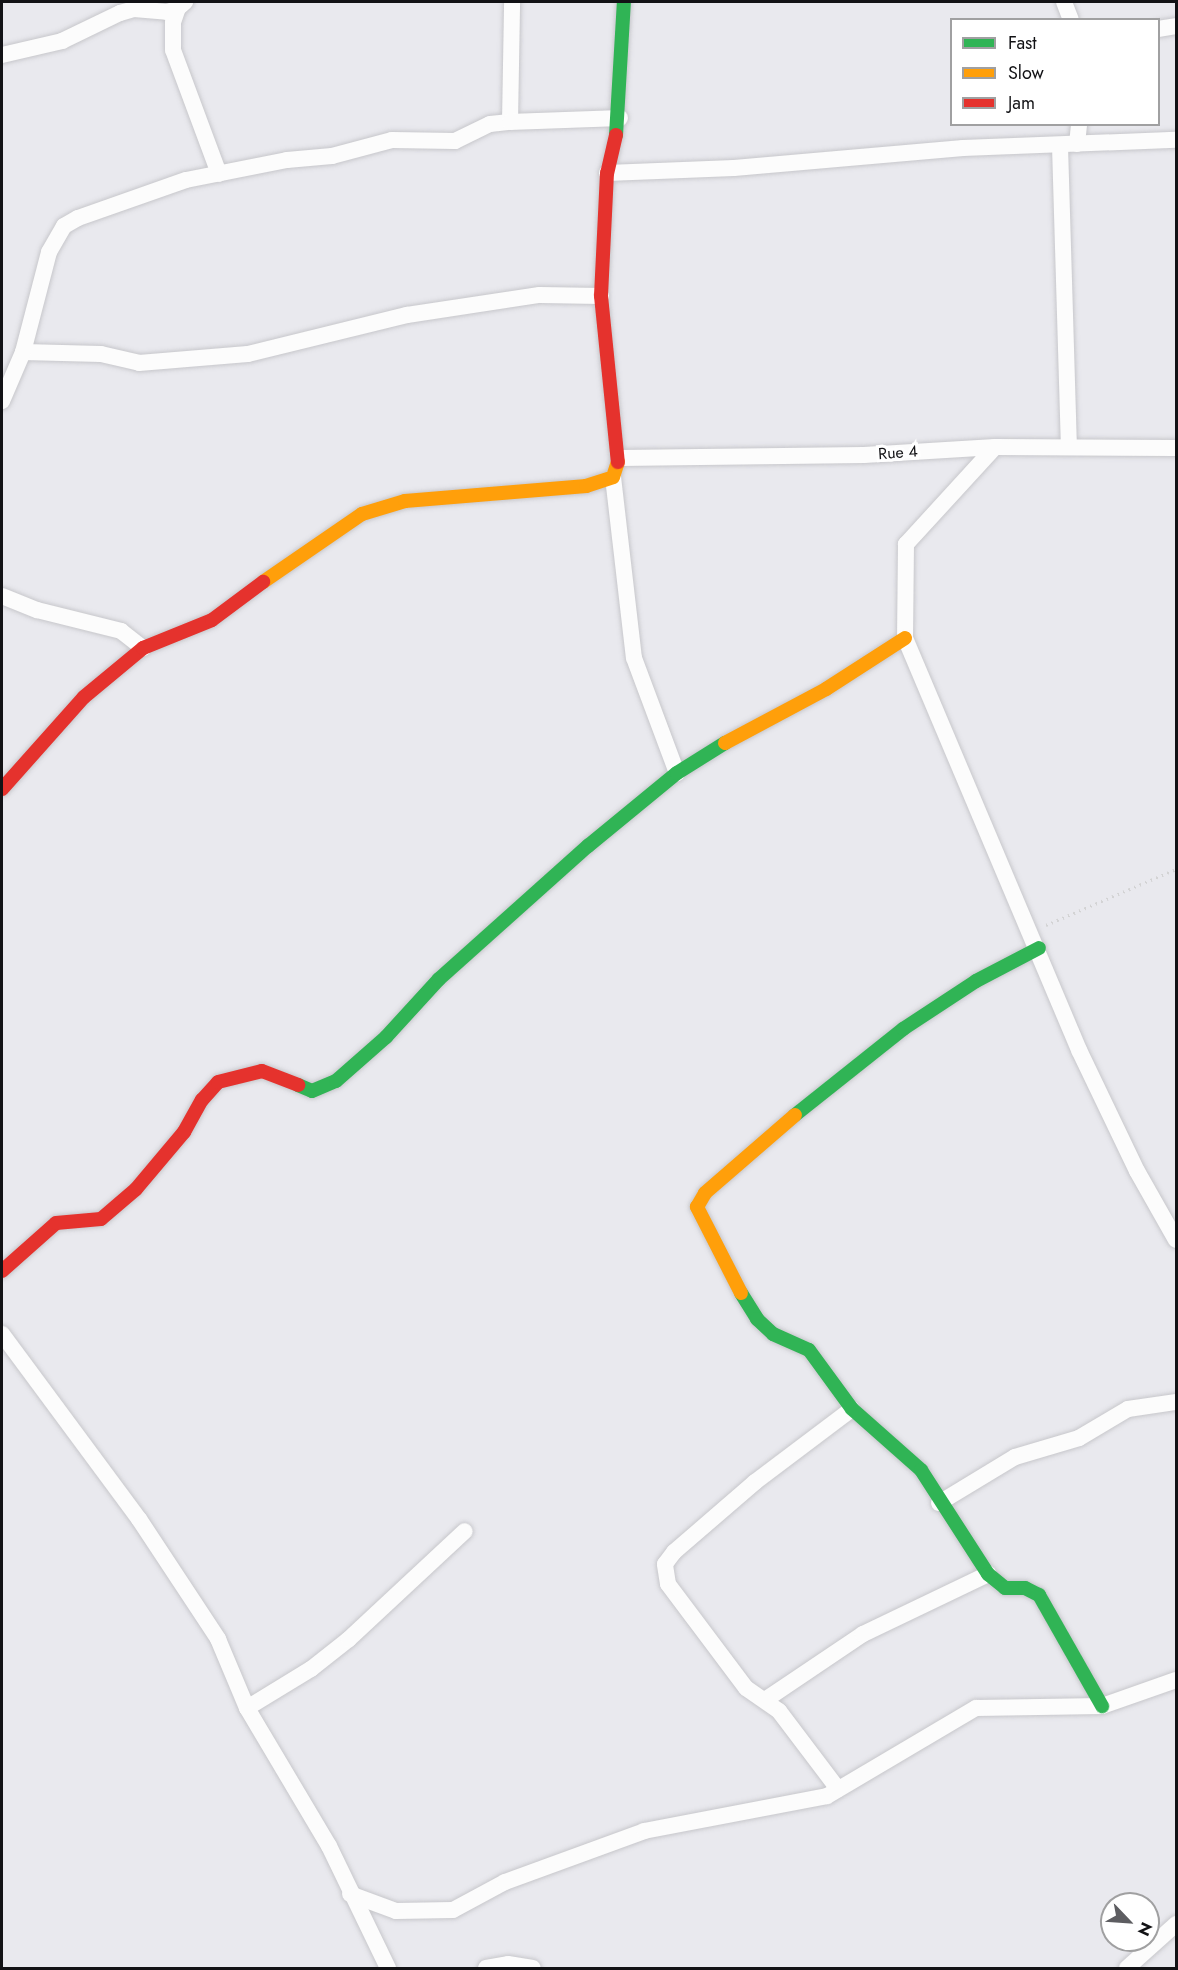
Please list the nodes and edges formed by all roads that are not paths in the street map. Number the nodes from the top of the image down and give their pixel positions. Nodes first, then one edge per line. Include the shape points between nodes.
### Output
1 (512, 2) edge
2 (624, 2) edge
3 (1065, 2) edge
4 (181, 4) edge
5 (1070, 18) edge
6 (1176, 26) edge
7 (1160, 29) edge
8 (6, 50) edge
9 (620, 118) junction
10 (510, 122) junction
11 (1078, 126) edge
12 (1176, 140) edge
13 (1077, 144) junction
14 (1059, 146) junction
15 (607, 173) junction
16 (219, 174) junction
17 (601, 296) junction
18 (23, 352) junction
19 (2, 400) edge
20 (994, 447) junction
21 (1069, 447) junction
22 (1176, 448) edge
23 (620, 458) junction
24 (613, 477) junction
25 (2, 596) edge
26 (905, 638) junction
27 (143, 648) junction
28 (677, 773) junction
29 (2, 789) edge
30 (1039, 948) junction
31 (1176, 1240) edge
32 (2, 1271) edge
33 (2, 1334) edge
34 (1176, 1402) edge
35 (852, 1409) junction
36 (939, 1503) junction
37 (465, 1531) dead end
38 (988, 1574) junction
39 (1176, 1680) edge
40 (765, 1700) junction
41 (1102, 1707) junction
42 (248, 1708) junction
43 (838, 1789) junction
44 (350, 1894) junction
45 (1176, 1924) edge
46 (388, 1968) edge
47 (486, 1968) edge
48 (533, 1968) edge
49 (1127, 1968) edge

1 - 10 street
2 - 9 street
3 - 5 street
4 - 8 street via 120,13 62,41
4 - 16 street via 173,50
6 - 7 street
9 - 10 street
9 - 15 street
10 - 16 street via 490,124 455,141 392,140 332,156
11 - 13 street
12 - 13 street
13 - 14 street
14 - 15 street via 963,148 745,168
14 - 21 street
15 - 17 street
16 - 18 street via 186,180 64,226 42,269
17 - 18 street via 540,295 407,315 248,354 139,363 100,354
17 - 23 street via 609,399
18 - 19 street
20 - 21 street, Rue 4
20 - 23 street, Rue 4 via 864,455
20 - 26 street via 904,550
21 - 22 street, Rue 4
23 - 24 street
24 - 27 street via 586,486 389,503 362,514 318,541 212,620
24 - 28 street via 634,658
25 - 27 street via 37,610 121,631
26 - 28 street via 826,689 755,724
26 - 30 street via 932,711
27 - 29 street via 84,697
28 - 32 street via 588,846 439,979 386,1037 336,1081 312,1091 262,1071 218,1082 202,1100 184,1132 136,1189 101,1219 56,1223 33,1248
30 - 31 street via 1079,1050 1137,1171
30 - 35 street via 976,981 903,1029 813,1099 697,1202 727,1272 757,1318 773,1334 809,1350
33 - 42 street via 174,1570 218,1639
34 - 36 street via 1128,1409 1080,1438 1015,1457
35 - 36 street via 921,1470
35 - 40 street via 755,1482 665,1564 668,1584 746,1688
36 - 38 street
37 - 42 street via 348,1639 311,1669
38 - 40 street via 863,1634
38 - 41 street via 1005,1588 1026,1588 1039,1595
39 - 41 street
40 - 43 street via 779,1711
41 - 43 street via 976,1708
42 - 44 street via 329,1846
43 - 44 street via 808,1802 730,1812 644,1831 505,1882 453,1910 396,1911
44 - 46 street
45 - 49 street
47 - 48 street via 508,1964

